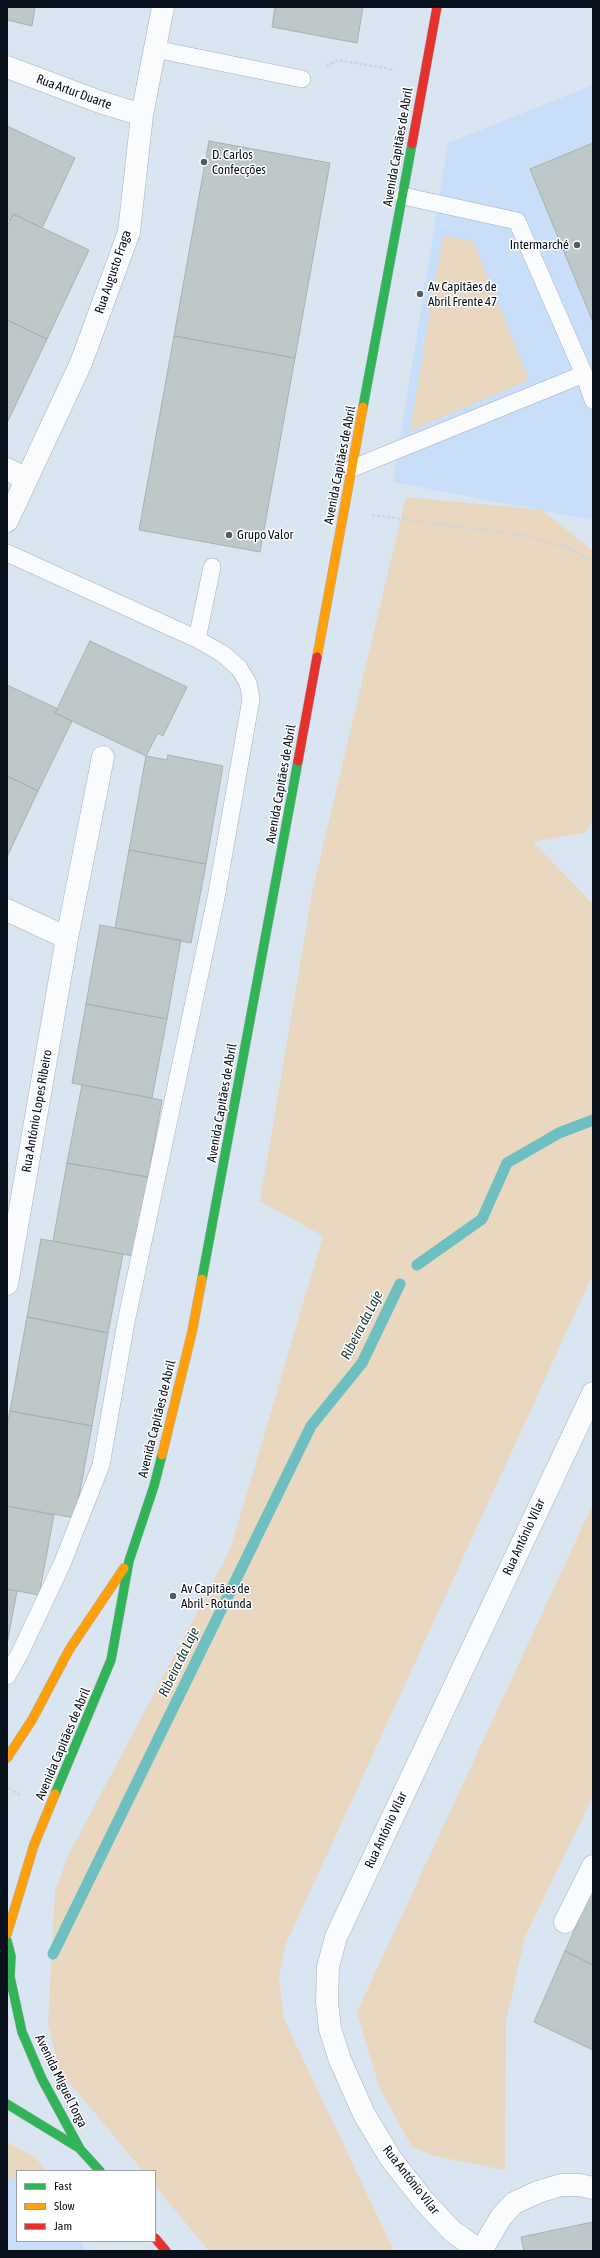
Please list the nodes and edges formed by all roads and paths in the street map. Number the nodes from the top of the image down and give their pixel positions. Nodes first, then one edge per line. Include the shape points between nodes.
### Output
1 (163, 7) edge
2 (438, 12) edge
3 (155, 50) junction
4 (7, 67) edge
5 (399, 71) dead end
6 (302, 79) joint
7 (142, 115) junction
8 (403, 196) junction
9 (584, 374) junction
10 (593, 400) edge
11 (352, 468) junction
12 (16, 474) edge
13 (344, 511) junction
14 (7, 521) edge
15 (7, 553) edge
16 (593, 561) edge
17 (212, 567) dead end
18 (197, 639) junction
19 (103, 757) dead end
20 (7, 910) edge
21 (67, 938) junction
22 (7, 1284) edge
23 (593, 1393) edge
24 (129, 1561) junction
25 (7, 1676) edge
26 (7, 1758) edge
27 (593, 1866) edge
28 (565, 1922) dead end
29 (7, 1934) edge
30 (7, 1941) edge
31 (10, 1976) junction
32 (7, 1987) edge
33 (7, 2104) edge
34 (80, 2149) junction
35 (99, 2170) edge
36 (593, 2188) edge
37 (156, 2239) edge
38 (166, 2251) edge
39 (481, 2251) edge

1 - 3 street, Rua Augusto Fraga
2 - 8 street, Avenida Capitães de Abril
3 - 6 lane
3 - 7 street, Rua Augusto Fraga
4 - 7 street, Rua Artur Duarte
5 - 6 path via 339,60
7 - 12 street, Rua Augusto Fraga via 129,232 81,363
8 - 9 lane via 517,221
8 - 11 street, Avenida Capitães de Abril
9 - 10 lane
9 - 11 lane
11 - 13 street, Avenida Capitães de Abril
12 - 14 street, Rua Augusto Fraga
13 - 16 path via 524,535 568,548
13 - 24 street, Avenida Capitães de Abril via 192,1332 154,1486
15 - 18 lane
17 - 18 lane
18 - 25 lane via 223,654 239,668 248,682 251,699 216,898 126,1322 101,1465 62,1564
19 - 21 street, Rua António Lopes Ribeiro
20 - 21 street
21 - 22 street, Rua António Lopes Ribeiro
23 - 39 street, Rua António Vilar via 336,1936 328,1967 327,2002 330,2029 340,2060 364,2114 391,2159 424,2201 452,2231
24 - 26 street, Avenida Capitães de Abril via 69,1650 32,1720
24 - 29 street, Avenida Capitães de Abril via 111,1660 34,1845
27 - 28 street
30 - 31 street
31 - 32 street
31 - 34 street, Avenida Miguel Torga via 22,2032 42,2079
33 - 34 street, Avenida Miguel Torga
34 - 35 street, Avenida Miguel Torga
36 - 39 street via 580,2185 561,2186 538,2192 514,2203 501,2217
37 - 38 street

